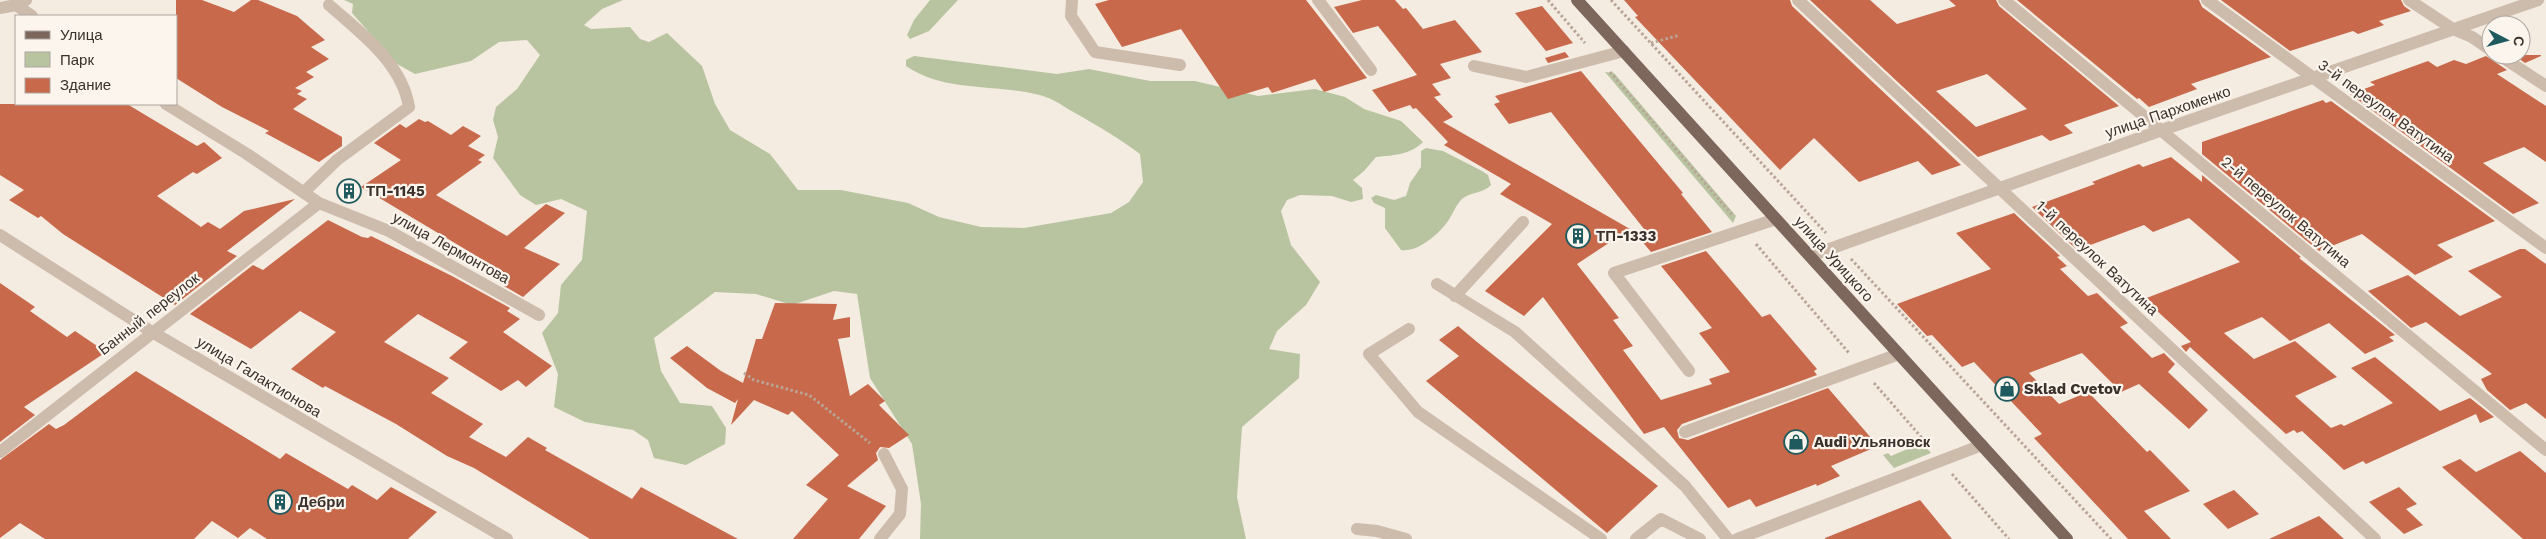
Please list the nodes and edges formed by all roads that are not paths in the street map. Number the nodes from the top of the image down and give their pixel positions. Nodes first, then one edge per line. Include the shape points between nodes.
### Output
1 (1072, 0) edge
2 (1318, 0) edge
3 (1577, 0) edge
4 (1798, 0) edge
5 (2004, 0) edge
6 (2207, 0) edge
7 (2408, 0) edge
8 (2538, 0) edge
9 (21, 3) edge
10 (329, 5) dead end
11 (0, 8) edge
12 (31, 15) edge
13 (2453, 30) junction
14 (2481, 44) edge
15 (1624, 51) junction
16 (1180, 65) dead end
17 (2514, 65) edge
18 (1474, 66) dead end
19 (1371, 70) dead end
20 (2315, 78) junction
21 (2546, 86) edge
22 (168, 105) edge
23 (2162, 130) junction
24 (1998, 188) junction
25 (304, 192) junction
26 (319, 203) junction
27 (1776, 219) junction
28 (1523, 222) dead end
29 (0, 235) edge
30 (2546, 248) edge
31 (1810, 256) junction
32 (1437, 284) dead end
33 (1455, 296) junction
34 (539, 315) dead end
35 (1410, 329) dead end
36 (152, 332) junction
37 (1899, 354) junction
38 (1689, 371) dead end
39 (1685, 432) dead end
40 (1982, 445) junction
41 (2546, 450) edge
42 (0, 452) edge
43 (884, 454) road end
44 (1357, 529) dead end
45 (507, 539) edge
46 (880, 539) edge
47 (1406, 539) edge
48 (1601, 539) edge
49 (1636, 539) edge
50 (1700, 539) edge
51 (1728, 539) edge
52 (1737, 539) edge
53 (2067, 539) edge
54 (2374, 539) edge

1 - 16 street via 1070,16 1095,52
2 - 19 street
3 - 15 main road, улица Урицкого
4 - 24 street, 1-й переулок Ватутина
5 - 23 street, 2-й переулок Ватутина
6 - 20 street, 3-й переулок Ватутина
7 - 13 street
8 - 13 street, улица Пархоменко
9 - 11 street
9 - 12 street
10 - 25 street via 400,77 409,96 409,107 337,160
13 - 14 street
13 - 20 street, улица Пархоменко
15 - 18 street via 1526,78
15 - 27 main road, улица Урицкого
17 - 21 street
20 - 23 street, улица Пархоменко
20 - 30 street, 3-й переулок Ватутина
22 - 25 street, улица Лермонтова
23 - 24 street, улица Пархоменко
23 - 41 street, 2-й переулок Ватутина
24 - 31 street, улица Пархоменко
24 - 54 street, 1-й переулок Ватутина
25 - 26 street, улица Лермонтова
26 - 34 street, улица Лермонтова via 389,231
26 - 36 street, Банный переулок
27 - 31 main road, улица Урицкого
27 - 38 street via 1614,273
28 - 33 street
29 - 36 street, улица Галактионова
31 - 37 main road, улица Урицкого
32 - 33 street
33 - 51 street via 1515,332 1684,486
35 - 48 street via 1370,354 1418,412
36 - 42 street, Банный переулок
36 - 45 street, улица Галактионова
37 - 39 street
37 - 40 main road, улица Урицкого
40 - 52 street
40 - 53 main road, улица Урицкого
43 - 46 street via 902,489 900,514
44 - 47 street via 1377,530
49 - 50 street via 1661,519

